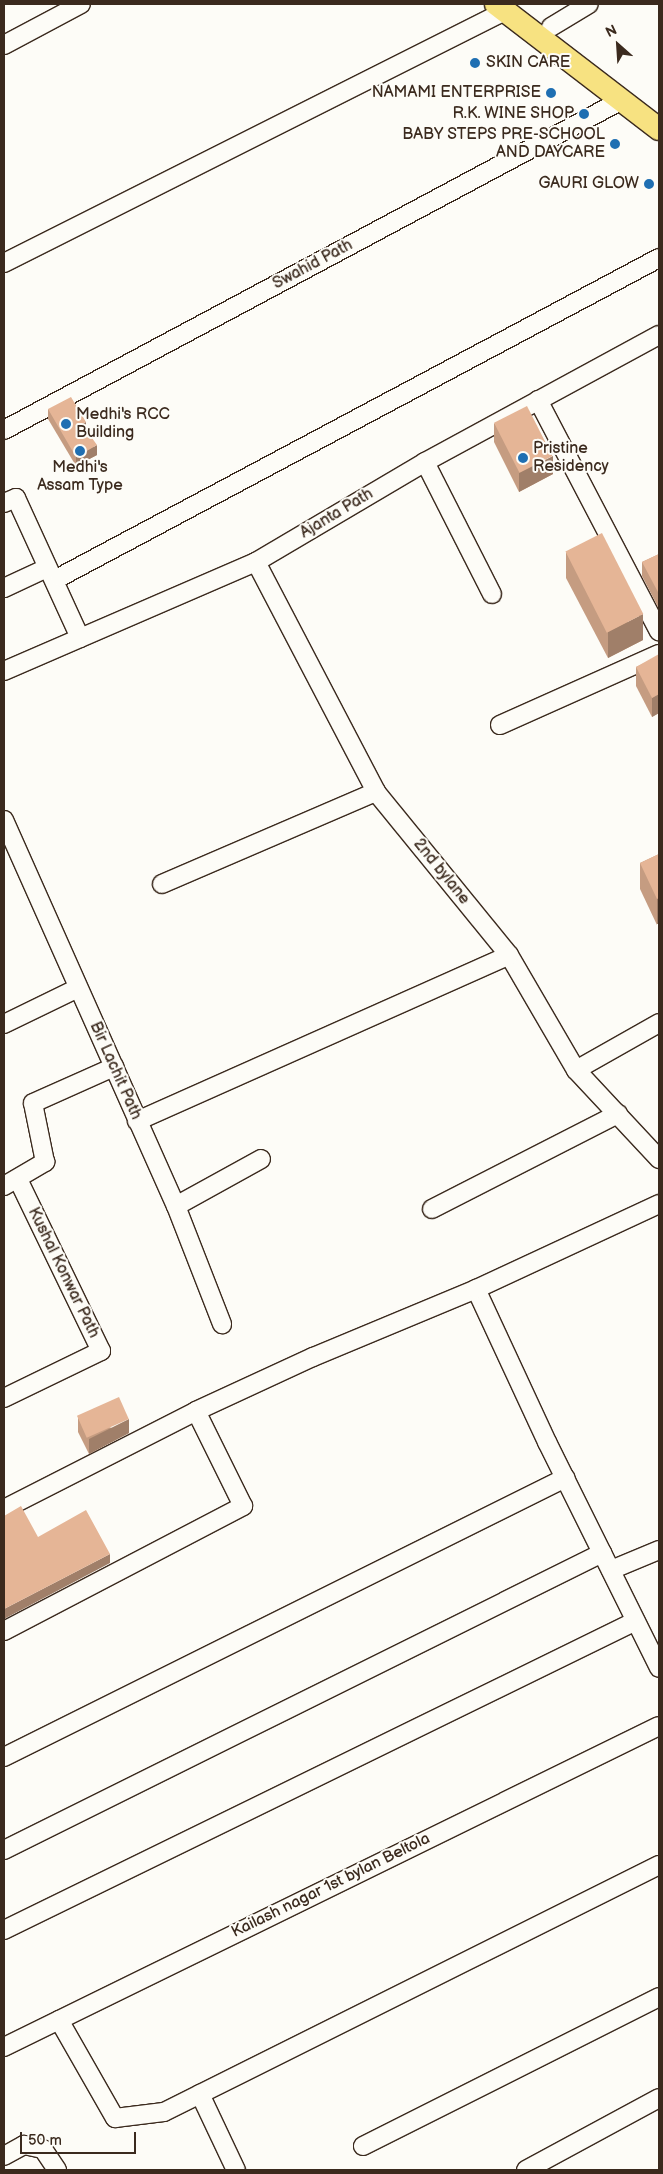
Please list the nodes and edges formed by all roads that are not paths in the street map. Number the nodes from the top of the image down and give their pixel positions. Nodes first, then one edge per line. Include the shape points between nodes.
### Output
1 (80, 4) edge
2 (589, 4) edge
3 (507, 6) edge
4 (551, 27) junction
5 (4, 45) edge
6 (622, 100) junction
7 (659, 110) edge
8 (659, 129) edge
9 (659, 258) edge
10 (4, 263) edge
11 (659, 335) edge
12 (538, 400) junction
13 (4, 430) edge
14 (425, 462) junction
15 (4, 503) edge
16 (256, 562) junction
17 (54, 573) junction
18 (4, 588) edge
19 (492, 594) dead end
20 (659, 631) edge
21 (80, 638) junction
22 (659, 654) edge
23 (4, 672) edge
24 (500, 725) dead end
25 (376, 792) junction
26 (4, 820) edge
27 (162, 884) dead end
28 (509, 955) junction
29 (78, 988) junction
30 (659, 1023) edge
31 (4, 1024) edge
32 (114, 1067) junction
33 (576, 1070) junction
34 (618, 1114) junction
35 (137, 1121) junction
36 (261, 1159) dead end
37 (659, 1159) edge
38 (11, 1183) edge
39 (659, 1204) edge
40 (176, 1206) junction
41 (432, 1209) dead end
42 (476, 1289) junction
43 (222, 1324) dead end
44 (4, 1398) edge
45 (196, 1412) junction
46 (565, 1478) junction
47 (4, 1509) edge
48 (659, 1550) edge
49 (602, 1553) junction
50 (611, 1570) junction
51 (636, 1621) junction
52 (4, 1631) edge
53 (659, 1668) edge
54 (659, 1726) edge
55 (4, 1757) edge
56 (4, 1850) edge
57 (659, 1865) edge
58 (4, 1930) edge
59 (659, 1997) edge
60 (59, 2020) junction
61 (4, 2047) edge
62 (200, 2094) junction
63 (659, 2098) edge
64 (363, 2146) dead end
65 (4, 2156) edge
66 (56, 2170) edge
67 (236, 2170) edge
68 (526, 2170) edge

1 - 5 street
2 - 4 street
3 - 4 main road
3 - 6 main road
3 - 10 street
4 - 7 main road
6 - 8 main road
6 - 13 street, Swahid Path
9 - 17 street
11 - 12 street, Ajanta Path
12 - 14 street, Ajanta Path
12 - 20 street
14 - 16 street, Ajanta Path
14 - 19 street
15 - 17 street via 16,498
16 - 21 street, Ajanta Path
16 - 25 street, 2nd bylane
17 - 18 street
17 - 21 street
21 - 23 street, Ajanta Path
22 - 24 street
25 - 27 street
25 - 28 street, 2nd bylane
26 - 29 street, Bir Lachit Path
28 - 33 street, 2nd bylane
28 - 35 street
29 - 31 street
29 - 32 street, Bir Lachit Path
30 - 33 street
32 - 35 street, Bir Lachit Path
32 - 38 street via 33,1103 45,1162
33 - 34 street, 2nd bylane
34 - 37 street, 2nd bylane
34 - 41 street
35 - 40 street, Bir Lachit Path
36 - 40 street
38 - 44 street, Kushal Konwar Path via 101,1351
39 - 42 street
40 - 43 street, Bir Lachit Path
42 - 45 street via 313,1357
42 - 46 street
45 - 47 street
45 - 52 street via 243,1506
46 - 49 street
46 - 55 street
48 - 50 street
49 - 50 street
49 - 56 street
50 - 51 street
51 - 53 street
51 - 58 street
54 - 60 street, Kailash nagar 1st bylan Beltola
57 - 62 street
59 - 64 street
60 - 61 street, Kailash nagar 1st bylan Beltola
60 - 62 street via 115,2118 164,2112
62 - 67 street
63 - 68 street
65 - 66 street via 24,2145 43,2149

